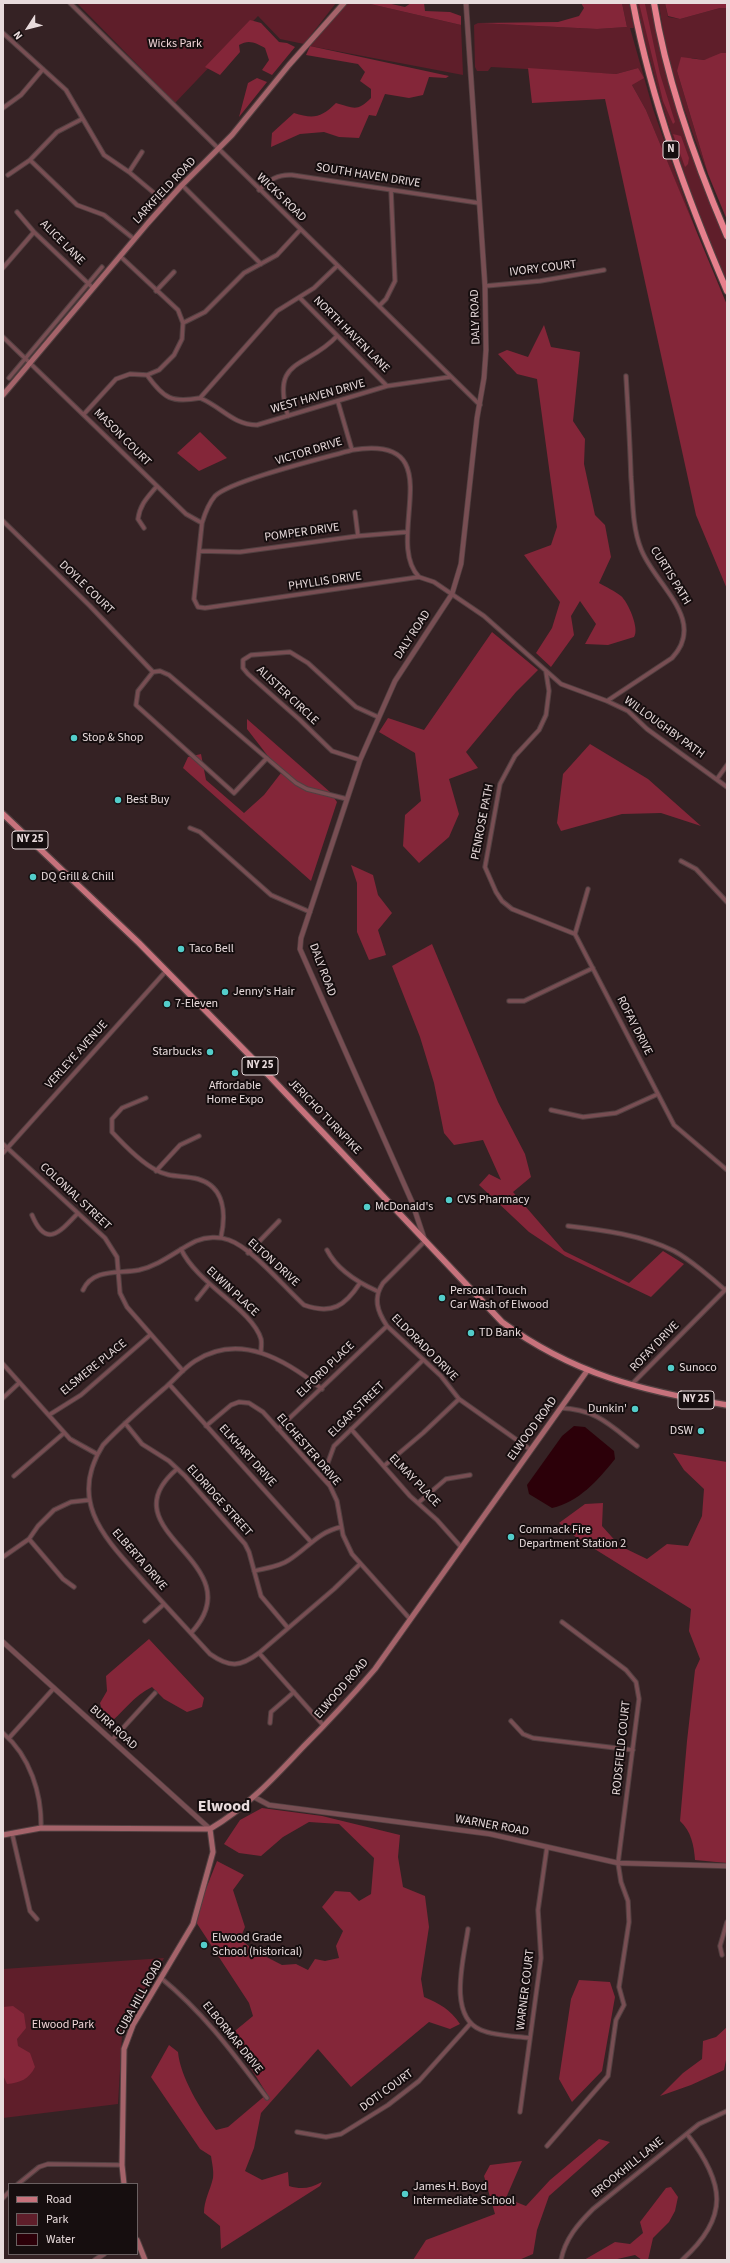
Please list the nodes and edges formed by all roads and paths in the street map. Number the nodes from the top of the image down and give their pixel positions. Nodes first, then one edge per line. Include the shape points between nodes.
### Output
1 (70, 3) edge
2 (344, 3) edge
3 (466, 3) edge
4 (633, 3) edge
5 (654, 3) edge
6 (3, 34) edge
7 (43, 69) junction
8 (3, 108) edge
9 (82, 119) junction
10 (218, 149) junction
11 (142, 152) dead end
12 (30, 160) junction
13 (129, 172) junction
14 (8, 175) dead end
15 (182, 185) junction
16 (259, 190) junction
17 (391, 190) junction
18 (166, 203) junction
19 (479, 203) junction
20 (17, 212) dead end
21 (300, 230) junction
22 (34, 232) junction
23 (727, 236) edge
24 (134, 239) junction
25 (120, 256) junction
26 (261, 264) junction
27 (337, 266) junction
28 (102, 267) dead end
29 (3, 268) edge
30 (604, 270) dead end
31 (174, 272) dead end
32 (87, 283) junction
33 (485, 286) junction
34 (93, 288) junction
35 (156, 291) junction
36 (727, 291) edge
37 (300, 298) junction
38 (379, 306) junction
39 (183, 323) junction
40 (337, 336) junction
41 (3, 337) edge
42 (25, 358) junction
43 (30, 363) junction
44 (147, 375) junction
45 (626, 376) dead end
46 (450, 377) junction
47 (9, 378) dead end
48 (387, 386) junction
49 (3, 395) edge
50 (200, 398) junction
51 (338, 402) junction
52 (480, 405) junction
53 (84, 414) junction
54 (288, 416) junction
55 (352, 450) junction
56 (157, 486) junction
57 (355, 512) dead end
58 (3, 522) edge
59 (202, 523) junction
60 (144, 528) dead end
61 (407, 532) junction
62 (358, 536) junction
63 (200, 551) junction
64 (419, 578) junction
65 (452, 594) junction
66 (198, 607) joint
67 (153, 672) junction
68 (546, 672) junction
69 (607, 701) junction
70 (378, 717) junction
71 (267, 758) junction
72 (360, 760) junction
73 (727, 765) edge
74 (717, 780) junction
75 (727, 787) edge
76 (347, 799) junction
77 (3, 814) edge
78 (190, 828) dead end
79 (681, 860) dead end
80 (588, 889) dead end
81 (727, 902) edge
82 (310, 912) junction
83 (575, 934) junction
84 (593, 968) junction
85 (166, 971) junction
86 (509, 1001) dead end
87 (658, 1094) junction
88 (146, 1098) dead end
89 (550, 1110) dead end
90 (199, 1136) dead end
91 (3, 1144) edge
92 (8, 1148) junction
93 (3, 1153) edge
94 (727, 1170) edge
95 (156, 1171) junction
96 (78, 1213) junction
97 (32, 1215) dead end
98 (279, 1221) dead end
99 (568, 1226) dead end
100 (221, 1237) junction
101 (425, 1241) junction
102 (181, 1249) junction
103 (327, 1250) dead end
104 (248, 1253) junction
105 (119, 1271) junction
106 (360, 1283) junction
107 (209, 1284) junction
108 (726, 1289) edge
109 (83, 1290) dead end
110 (377, 1291) junction
111 (197, 1299) dead end
112 (387, 1326) junction
113 (150, 1334) junction
114 (261, 1351) junction
115 (423, 1360) junction
116 (3, 1364) edge
117 (183, 1371) junction
118 (587, 1371) junction
119 (20, 1383) junction
120 (169, 1384) junction
121 (631, 1385) junction
122 (322, 1389) junction
123 (3, 1398) edge
124 (459, 1398) junction
125 (727, 1405) edge
126 (560, 1408) junction
127 (49, 1415) junction
128 (125, 1423) junction
129 (206, 1426) junction
130 (278, 1429) junction
131 (351, 1429) junction
132 (64, 1433) junction
133 (637, 1446) dead end
134 (531, 1450) junction
135 (97, 1454) junction
136 (384, 1466) junction
137 (177, 1469) junction
138 (470, 1475) dead end
139 (14, 1476) dead end
140 (330, 1486) junction
141 (90, 1500) junction
142 (418, 1503) junction
143 (341, 1527) junction
144 (29, 1539) junction
145 (311, 1542) junction
146 (461, 1547) junction
147 (3, 1557) edge
148 (360, 1564) junction
149 (254, 1572) junction
150 (74, 1587) dead end
151 (164, 1604) junction
152 (410, 1619) junction
153 (145, 1621) dead end
154 (562, 1622) dead end
155 (288, 1628) junction
156 (191, 1633) junction
157 (3, 1642) edge
158 (259, 1653) junction
159 (54, 1688) junction
160 (294, 1692) junction
161 (155, 1693) dead end
162 (511, 1722) dead end
163 (270, 1723) dead end
164 (324, 1726) junction
165 (3, 1733) edge
166 (9, 1738) junction
167 (112, 1740) junction
168 (633, 1750) junction
169 (254, 1797) junction
170 (41, 1828) junction
171 (210, 1829) junction
172 (12, 1833) junction
173 (3, 1835) edge
174 (547, 1847) junction
175 (618, 1863) junction
176 (727, 1866) edge
177 (37, 1919) dead end
178 (727, 1922) edge
179 (468, 1929) dead end
180 (722, 1955) dead end
181 (161, 1978) junction
182 (470, 2024) junction
183 (530, 2038) junction
184 (267, 2098) dead end
185 (727, 2111) edge
186 (520, 2112) dead end
187 (297, 2132) dead end
188 (687, 2134) junction
189 (546, 2146) dead end
190 (122, 2165) junction
191 (19, 2183) edge
192 (124, 2183) edge
193 (138, 2242) edge
194 (145, 2260) edge
195 (561, 2260) edge
196 (682, 2260) edge

1 - 10 street, WICKS ROAD
2 - 10 main road, LARKFIELD ROAD
3 - 19 street, DALY ROAD
4 - 36 highway, N via 665,130 688,196
5 - 23 highway, N via 664,54 677,100
6 - 7 street
7 - 8 street via 21,95
7 - 9 street via 66,90
9 - 12 street via 57,132
9 - 13 street via 104,156
10 - 15 main road, LARKFIELD ROAD
10 - 16 street, WICKS ROAD
11 - 13 street
12 - 14 street
12 - 24 street via 77,205 108,218
13 - 18 street
15 - 18 main road, LARKFIELD ROAD
15 - 26 street
16 - 17 street, SOUTH HAVEN DRIVE via 273,178 284,175
16 - 21 street, WICKS ROAD
17 - 19 street, SOUTH HAVEN DRIVE
17 - 38 street via 395,281 386,299
18 - 24 main road, LARKFIELD ROAD
19 - 33 street, DALY ROAD
20 - 22 street, ALICE LANE
21 - 26 street via 277,255
21 - 27 street, WICKS ROAD
22 - 29 street
22 - 32 street, ALICE LANE
24 - 25 main road, LARKFIELD ROAD
25 - 34 main road, LARKFIELD ROAD
25 - 35 street
26 - 39 street via 244,274 204,312
27 - 37 street
27 - 38 street, WICKS ROAD
28 - 32 street
30 - 33 street, IVORY COURT via 540,281
31 - 35 street
32 - 34 street, ALICE LANE
32 - 42 street
33 - 52 street, DALY ROAD via 486,350
34 - 43 main road, LARKFIELD ROAD
35 - 39 street via 174,304
37 - 40 street, NORTH HAVEN LANE
37 - 50 street via 267,320
38 - 46 street, WICKS ROAD
39 - 44 street via 182,339 174,355 159,370
40 - 48 street, NORTH HAVEN LANE
40 - 54 street via 320,353 299,362 286,375 283,390
41 - 42 street, MASON COURT
42 - 43 street, MASON COURT
42 - 47 street
43 - 49 main road, LARKFIELD ROAD
43 - 53 street, MASON COURT
44 - 50 street via 159,390 173,399 182,401
44 - 53 street via 130,374 116,379
45 - 69 street, CURTIS PATH via 633,510 637,537 646,561 680,610 685,632 679,650 672,658
46 - 48 street, WEST HAVEN DRIVE
46 - 52 street, WICKS ROAD
48 - 51 street, WEST HAVEN DRIVE
50 - 54 street, WEST HAVEN DRIVE via 218,406 237,422 246,425 257,425
51 - 54 street, WEST HAVEN DRIVE
51 - 55 street
52 - 65 street, DALY ROAD via 461,564
53 - 56 street, MASON COURT
55 - 59 street, VICTOR DRIVE via 230,487 210,503
55 - 61 street, VICTOR DRIVE via 380,448 402,459 411,479
56 - 59 street, MASON COURT via 186,514
56 - 60 street via 143,502 139,511 138,519
57 - 62 street
58 - 67 street, DOYLE COURT via 90,606
59 - 63 street, VICTOR DRIVE
61 - 62 street, POMPER DRIVE
61 - 64 street, VICTOR DRIVE via 407,555 413,571
62 - 63 street, POMPER DRIVE via 240,552
63 - 66 street, VICTOR DRIVE via 194,599
64 - 65 street, PHYLLIS DRIVE via 434,582
64 - 66 street, PHYLLIS DRIVE
65 - 68 street, WILLOUGHBY PATH via 484,616
65 - 70 street, DALY ROAD via 395,682
67 - 71 street via 170,674
67 - 71 street via 138,691 136,705 234,793
68 - 69 street, WILLOUGHBY PATH via 561,684
68 - 83 street, PENROSE PATH via 549,691 546,715 539,730 515,756 500,784 485,867 496,892 512,909
69 - 74 street, WILLOUGHBY PATH via 628,711 647,729
70 - 72 street, DALY ROAD
70 - 72 street, ALISTER CIRCLE via 356,707 308,663 290,652 251,655 243,660 243,668 248,674 305,724 324,745 332,751
71 - 76 street via 307,789
72 - 76 street, DALY ROAD
73 - 74 street
74 - 75 street, WILLOUGHBY PATH
76 - 82 street, DALY ROAD
77 - 85 main road, JERICHO TURNPIKE / NY 25
78 - 82 street via 200,832 271,895
79 - 81 street via 696,869
80 - 83 street
82 - 101 street, DALY ROAD via 300,949 412,1202
83 - 84 street, ROFAY DRIVE
84 - 86 street via 524,1001
84 - 87 street, ROFAY DRIVE
85 - 92 street, VERLEYE AVENUE
85 - 101 main road, JERICHO TURNPIKE / NY 25 via 313,1120
87 - 89 street via 616,1113 583,1117
87 - 94 street, ROFAY DRIVE via 674,1125
88 - 95 street via 122,1108 112,1119 110,1126 117,1138
90 - 95 street via 180,1145
91 - 92 street, COLONIAL STREET
92 - 93 street, VERLEYE AVENUE
92 - 96 street, COLONIAL STREET
95 - 100 street via 197,1179 214,1189 223,1205
96 - 97 street via 59,1233 51,1235 43,1233 36,1226
96 - 105 street, COLONIAL STREET via 105,1238 118,1260
98 - 104 street
99 - 108 street via 616,1233 667,1248
100 - 102 street via 198,1240
100 - 104 street, ELTON DRIVE via 230,1240
101 - 110 street
101 - 118 main road, JERICHO TURNPIKE / NY 25 via 502,1322 549,1352
102 - 105 street via 148,1268
102 - 107 street, ELWIN PLACE via 189,1264
103 - 106 street via 333,1262
104 - 106 street, ELTON DRIVE via 304,1305 313,1308 328,1309 341,1305
105 - 109 street via 92,1278 86,1282
105 - 113 street, COLONIAL STREET via 122,1299 133,1316
106 - 110 street
107 - 111 street
107 - 114 street, ELWIN PLACE via 254,1326 262,1340
108 - 121 street, ROFAY DRIVE
110 - 112 street, ELDORADO DRIVE via 377,1306
112 - 115 street, ELDORADO DRIVE
112 - 122 street, ELFORD PLACE
113 - 117 street, COLONIAL STREET
113 - 127 street, ELSMERE PLACE via 81,1394
114 - 117 street, ELBERTA DRIVE via 219,1351 195,1362
114 - 122 street via 292,1367
115 - 124 street, ELDORADO DRIVE via 441,1376
115 - 131 street, ELGAR STREET
116 - 119 street
117 - 120 street, ELBERTA DRIVE
118 - 121 main road, NY 25
118 - 126 main road, ELWOOD ROAD
119 - 123 street
119 - 127 street
120 - 128 street, ELBERTA DRIVE
120 - 129 street, ELKHART DRIVE
121 - 125 main road, NY 25
122 - 130 street, ELFORD PLACE
124 - 134 street, ELDORADO DRIVE
124 - 136 street
126 - 133 street via 574,1408 597,1415
126 - 134 main road, ELWOOD ROAD
127 - 132 street
128 - 135 street, ELBERTA DRIVE
128 - 137 street, ELDRIDGE STREET via 142,1444
129 - 130 street, ELCHESTER DRIVE via 231,1405 244,1402 257,1406
129 - 145 street, ELKHART DRIVE
130 - 140 street, ELCHESTER DRIVE
131 - 136 street, ELMAY PLACE
131 - 140 street, ELGAR STREET via 334,1446 330,1454 327,1465
132 - 135 street
132 - 139 street
134 - 146 main road, ELWOOD ROAD
135 - 141 street, ELBERTA DRIVE via 90,1478
136 - 142 street, ELMAY PLACE
137 - 149 street, ELDRIDGE STREET via 245,1544
137 - 156 street via 158,1493 157,1513 164,1528 205,1580 208,1598 206,1607 203,1617
138 - 142 street via 446,1479
140 - 143 street, ELCHESTER DRIVE via 337,1502
141 - 144 street via 71,1502 54,1510
141 - 151 street, ELBERTA DRIVE via 92,1513 102,1534
142 - 146 street, ELMAY PLACE
143 - 145 street via 324,1532
143 - 148 street, ELCHESTER DRIVE via 346,1544
144 - 147 street
144 - 150 street via 63,1579
145 - 149 street via 290,1560
146 - 152 main road, ELWOOD ROAD
148 - 152 street, ELCHESTER DRIVE
148 - 155 street, ELBERTA DRIVE
149 - 155 street, ELDRIDGE STREET via 261,1596
151 - 153 street
151 - 156 street, ELBERTA DRIVE
152 - 164 main road, ELWOOD ROAD via 375,1669
154 - 168 street, RODSFIELD COURT via 626,1670 636,1682 639,1699
155 - 158 street, ELBERTA DRIVE
156 - 158 street, ELBERTA DRIVE via 210,1654 222,1662 234,1665
157 - 159 street, BURR ROAD
158 - 160 street
159 - 166 street
159 - 167 street, BURR ROAD
160 - 163 street via 271,1712
160 - 164 street
161 - 167 street
162 - 168 street via 523,1734 533,1738
164 - 169 main road, ELWOOD ROAD
165 - 166 street
166 - 170 street via 38,1790
167 - 171 street, BURR ROAD
168 - 175 street, RODSFIELD COURT
169 - 171 main road, ELWOOD ROAD
169 - 174 street, WARNER ROAD via 269,1805 490,1834
170 - 171 main road
170 - 172 main road
171 - 181 main road, CUBA HILL ROAD via 213,1852 193,1924
172 - 173 main road
172 - 177 street via 30,1911
174 - 175 street, WARNER ROAD
174 - 183 street, WARNER COURT via 538,1910 541,1958
175 - 176 street, WARNER ROAD
175 - 189 street, RODSFIELD COURT via 628,1901 629,1922 619,1987 624,2005 616,2020 608,2076
178 - 180 street via 720,1946
179 - 182 street via 459,1998
181 - 184 street, ELBORMAR DRIVE via 188,2000 222,2037
181 - 190 main road, CUBA HILL ROAD via 133,2026 124,2049
182 - 183 street via 482,2031
182 - 187 street, DOTI COURT via 419,2081 388,2105 341,2134 326,2137
183 - 186 street, WARNER COURT
185 - 188 street, BROOKHILL LANE via 699,2124
188 - 195 street, BROOKHILL LANE via 580,2222 565,2246
188 - 196 street via 709,2163 716,2180 719,2199 718,2214 706,2238
190 - 191 street via 48,2164 39,2167
190 - 192 main road, CUBA HILL ROAD
193 - 194 main road

